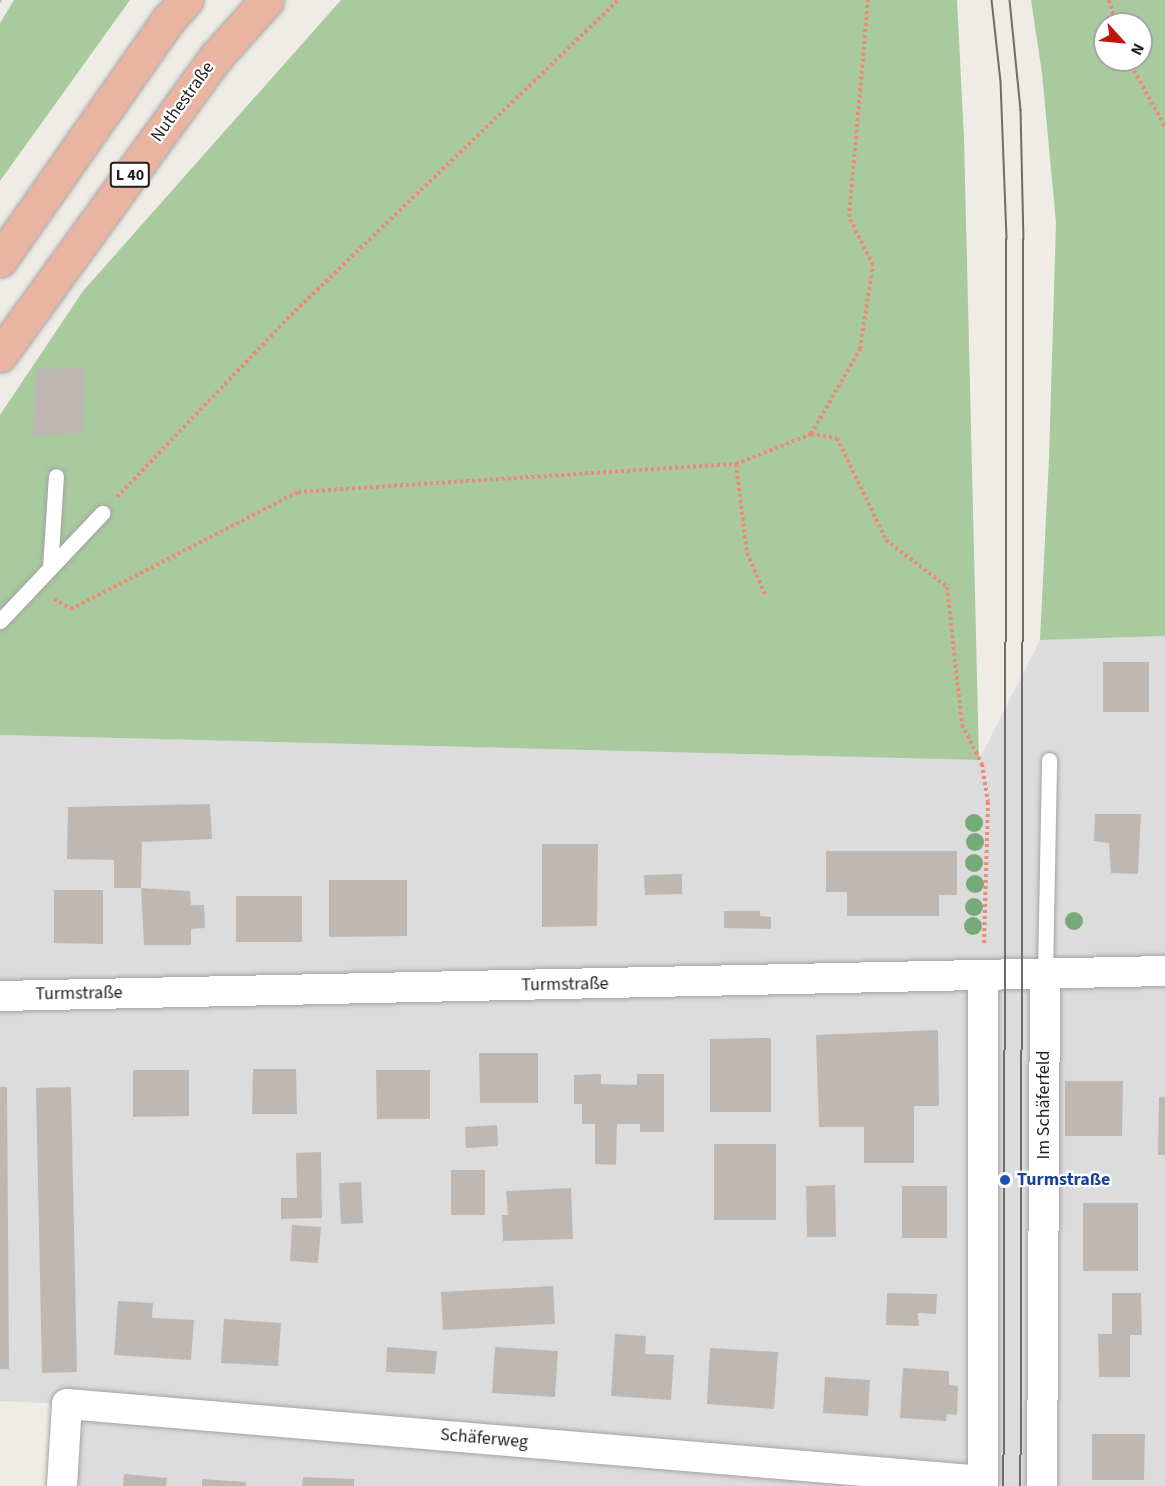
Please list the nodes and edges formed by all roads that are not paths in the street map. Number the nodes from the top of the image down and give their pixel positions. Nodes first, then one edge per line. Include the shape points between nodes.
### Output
1 (186, 0) edge
2 (267, 0) edge
3 (0, 260) edge
4 (0, 356) edge
5 (56, 476) dead end
6 (102, 513) road end
7 (50, 568) junction
8 (0, 621) edge
9 (1049, 760) dead end
10 (1165, 971) edge
11 (1045, 973) junction
12 (983, 976) junction
13 (0, 996) edge
14 (983, 1484) edge
15 (62, 1486) edge
16 (1042, 1486) edge

1 - 3 highway via 168,20
2 - 4 highway, Nuthestraße / L 40 via 216,57
5 - 7 lane
6 - 7 lane
7 - 8 lane
9 - 11 lane, Im Schäferfeld
10 - 11 street, Turmstraße
11 - 12 street, Turmstraße
11 - 16 street, Im Schäferfeld
12 - 13 street, Turmstraße
12 - 14 street
14 - 15 street, Schäferweg via 66,1404

